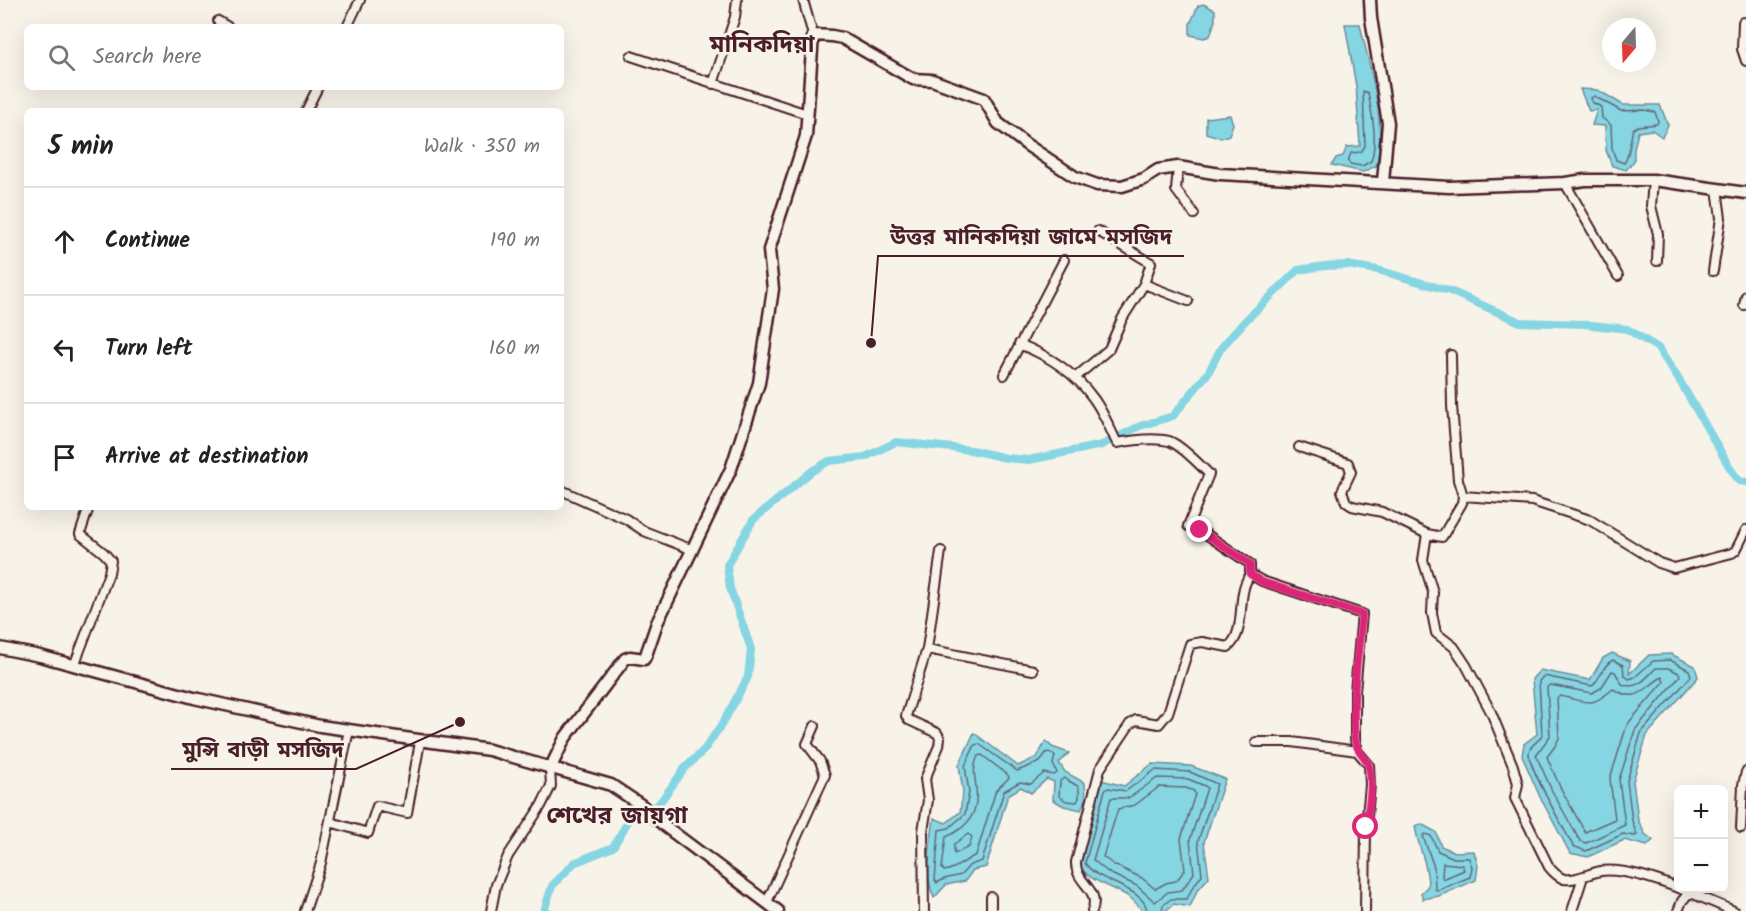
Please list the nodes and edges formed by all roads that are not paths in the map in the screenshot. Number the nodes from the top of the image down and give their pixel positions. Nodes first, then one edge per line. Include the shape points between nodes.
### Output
1 (360, 0) edge
2 (737, 0) edge
3 (803, 0) edge
4 (1370, 0) edge
5 (218, 21) dead end
6 (1743, 22) dead end
7 (223, 24) edge
8 (348, 24) edge
9 (813, 35) junction
10 (632, 56) dead end
11 (1746, 61) edge
12 (713, 84) junction
13 (316, 90) edge
14 (308, 108) edge
15 (807, 114) junction
16 (1178, 167) junction
17 (1653, 180) junction
18 (1383, 182) junction
19 (1565, 183) junction
20 (1717, 189) junction
21 (1746, 193) edge
22 (1194, 214) dead end
23 (1098, 231) dead end
24 (1064, 260) dead end
25 (1657, 261) dead end
26 (1713, 271) dead end
27 (1618, 276) dead end
28 (1144, 284) junction
29 (1188, 301) dead end
30 (1018, 344) junction
31 (1451, 355) dead end
32 (1004, 375) dead end
33 (1076, 377) junction
34 (1299, 447) dead end
35 (564, 491) edge
36 (1462, 496) junction
37 (88, 510) edge
38 (1746, 530) edge
39 (1427, 534) junction
40 (693, 550) junction
41 (941, 551) dead end
42 (1250, 574) junction
43 (0, 648) edge
44 (927, 649) junction
45 (74, 666) junction
46 (1034, 670) dead end
47 (815, 726) dead end
48 (349, 730) junction
49 (420, 742) junction
50 (1256, 742) dead end
51 (1358, 751) junction
52 (550, 769) junction
53 (1746, 772) edge
54 (330, 822) junction
55 (1741, 828) dead end
56 (1583, 877) junction
57 (1674, 886) edge
58 (1689, 893) joint
59 (991, 897) dead end
60 (767, 902) junction
61 (305, 911) edge
62 (491, 911) edge
63 (778, 911) edge
64 (924, 911) edge
65 (992, 911) edge
66 (1092, 911) edge
67 (1365, 911) edge
68 (1572, 911) edge
69 (1678, 911) edge
70 (1734, 911) edge

1 - 8 street
2 - 12 street
3 - 9 street
4 - 18 main road via 1388,123
5 - 7 street
6 - 11 street via 1742,49
9 - 15 main road
9 - 16 main road via 842,38 913,79 932,80 984,99 999,123 1027,145 1075,177 1097,185 1122,186 1158,170
10 - 12 street
12 - 15 street
13 - 14 street
15 - 40 main road via 806,136 769,250 773,289 759,383 731,469
16 - 18 main road via 1220,174
16 - 22 street via 1176,190
17 - 19 main road
17 - 20 main road
17 - 25 street via 1651,206 1658,234
18 - 19 main road via 1449,187
19 - 27 street
20 - 21 main road
20 - 26 street via 1721,218
23 - 28 street via 1151,263
24 - 30 street
28 - 29 street
28 - 33 street via 1109,349
30 - 32 street
30 - 33 street
31 - 36 street
33 - 42 street via 1095,399 1117,444 1171,442 1209,474 1188,526 1250,564
34 - 39 street via 1348,464 1351,472 1342,491 1346,502 1382,512
35 - 40 street
36 - 38 street via 1532,501 1590,520 1659,563 1674,568 1732,554
36 - 39 street via 1445,534
37 - 45 street via 80,534 111,561
39 - 56 street via 1423,560 1433,592 1436,633 1454,647 1491,712 1514,766 1518,784 1515,798 1549,867 1564,879
40 - 52 main road via 644,659 625,659 565,738
41 - 44 street
42 - 51 street via 1262,582 1362,614 1355,691
42 - 66 street via 1233,644 1190,644 1168,713 1159,724 1136,720 1130,724 1100,769 1076,862 1078,874 1094,896
43 - 45 main road
44 - 46 street
44 - 64 street via 906,716 940,738 925,779 928,800 923,831
45 - 48 main road via 194,698
47 - 60 street via 807,744 825,775
48 - 49 main road
48 - 54 street
49 - 52 main road via 489,750
49 - 54 street via 407,813 377,806 368,833
50 - 51 street via 1292,742
51 - 67 street via 1369,765 1370,785
52 - 60 main road via 611,785
52 - 62 street via 551,786 508,856
53 - 55 street
54 - 61 street
56 - 57 street via 1602,871 1638,875
56 - 68 street
58 - 69 street
58 - 70 street
59 - 65 street
60 - 63 main road

